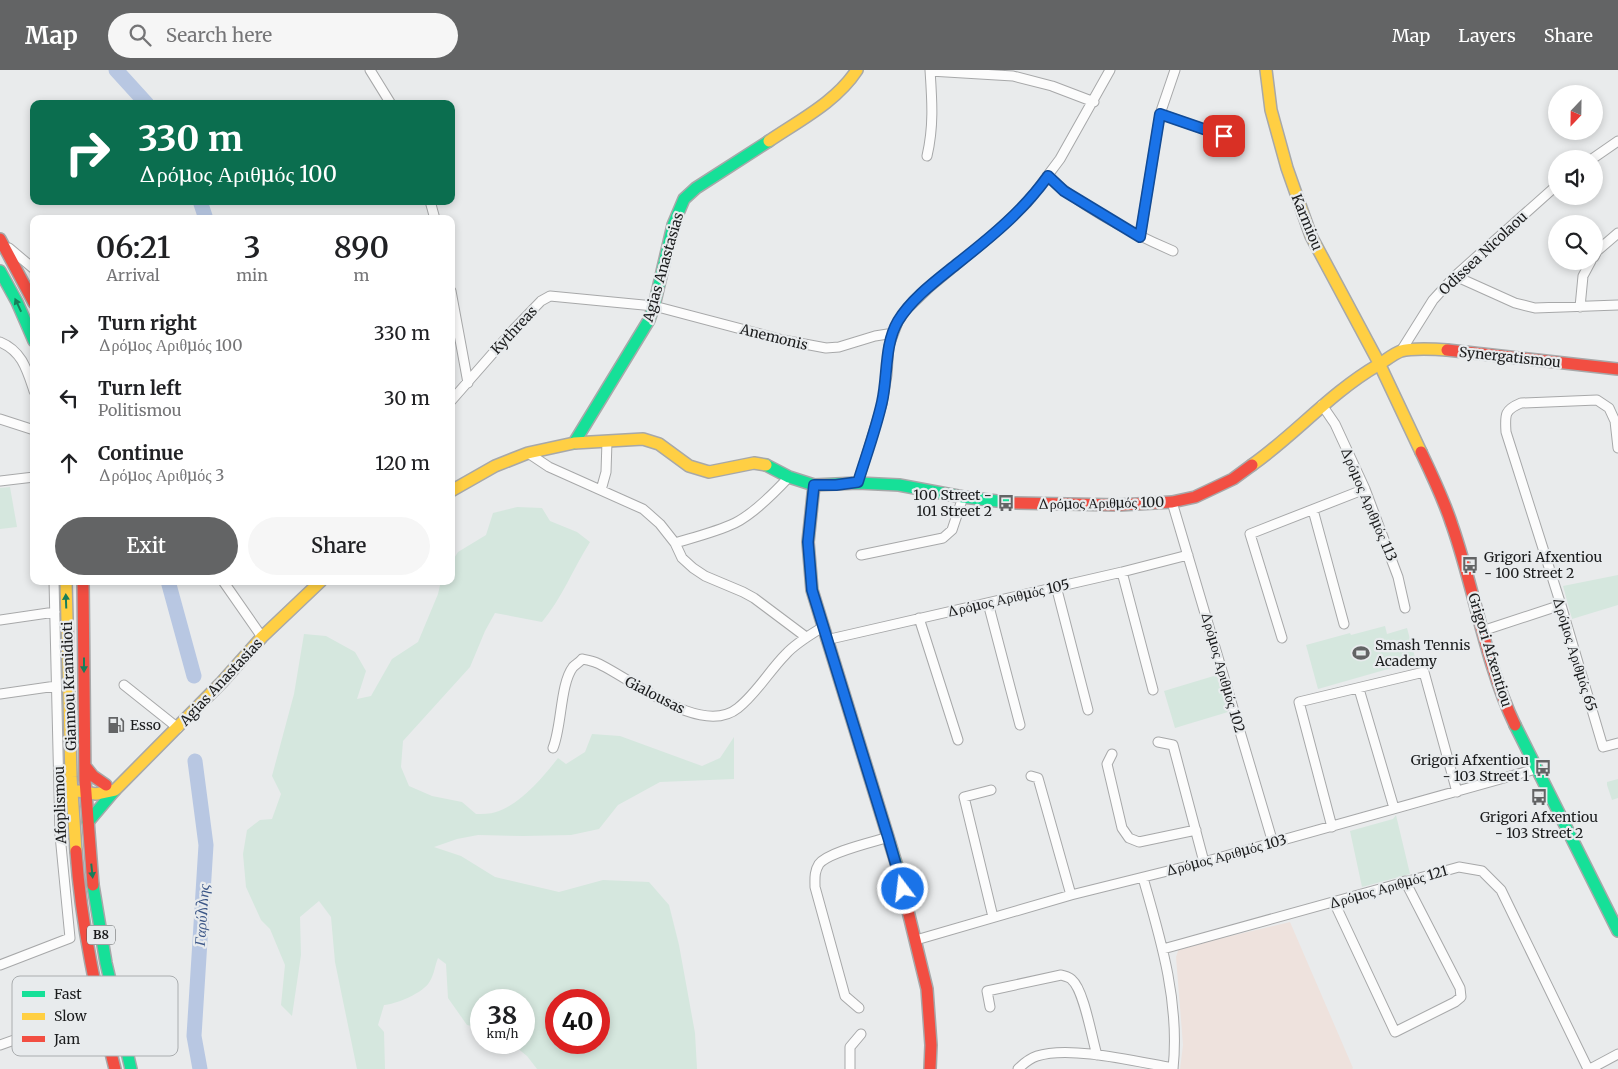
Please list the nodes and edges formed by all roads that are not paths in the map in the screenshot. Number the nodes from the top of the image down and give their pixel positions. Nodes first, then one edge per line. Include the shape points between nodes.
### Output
1 (370, 70) edge
2 (856, 70) edge
3 (930, 70) edge
4 (1110, 70) edge
5 (1175, 70) edge
6 (1266, 70) edge
7 (389, 100) edge
8 (1094, 102) junction
9 (1160, 114) junction
10 (1224, 136) dead end
11 (1618, 141) edge
12 (1603, 151) edge
13 (927, 156) dead end
14 (1048, 176) junction
15 (1548, 193) edge
16 (1618, 233) edge
17 (1140, 237) junction
18 (0, 239) edge
19 (1603, 247) edge
20 (1173, 251) dead end
21 (30, 266) edge
22 (1586, 270) edge
23 (0, 271) edge
24 (1455, 276) junction
25 (30, 295) edge
26 (1618, 305) edge
27 (654, 306) junction
28 (1580, 307) junction
29 (455, 313) edge
30 (30, 331) edge
31 (894, 333) junction
32 (0, 342) edge
33 (1402, 351) junction
34 (1379, 363) junction
35 (1618, 369) edge
36 (30, 379) edge
37 (468, 383) junction
38 (455, 397) edge
39 (1322, 404) junction
40 (0, 419) edge
41 (30, 429) edge
42 (607, 441) junction
43 (574, 444) junction
44 (1618, 448) edge
45 (528, 453) junction
46 (789, 477) junction
47 (30, 478) edge
48 (0, 482) edge
49 (858, 482) junction
50 (814, 485) junction
51 (455, 490) edge
52 (601, 490) junction
53 (1364, 490) junction
54 (963, 497) junction
55 (1172, 502) junction
56 (1313, 510) junction
57 (675, 543) junction
58 (861, 555) dead end
59 (1188, 555) junction
60 (1122, 572) junction
61 (54, 585) edge
62 (66, 585) edge
63 (83, 585) edge
64 (226, 585) edge
65 (317, 585) edge
66 (1056, 586) junction
67 (988, 603) junction
68 (1561, 605) junction
69 (1405, 608) dead end
70 (55, 612) junction
71 (919, 618) junction
72 (0, 620) edge
73 (1344, 624) dead end
74 (823, 628) junction
75 (1482, 631) junction
76 (806, 637) junction
77 (262, 638) junction
78 (1282, 638) dead end
79 (826, 640) junction
80 (124, 684) dead end
81 (56, 686) junction
82 (1359, 689) junction
83 (1153, 690) dead end
84 (0, 694) edge
85 (1088, 710) dead end
86 (1020, 725) dead end
87 (178, 728) junction
88 (958, 740) dead end
89 (1158, 742) dead end
90 (1618, 743) edge
91 (553, 748) dead end
92 (1112, 754) dead end
93 (85, 766) junction
94 (1536, 769) junction
95 (1031, 776) dead end
96 (114, 786) junction
97 (87, 789) junction
98 (73, 790) junction
99 (991, 790) dead end
100 (1457, 792) junction
101 (1394, 808) junction
102 (88, 822) junction
103 (1332, 827) junction
104 (1196, 830) junction
105 (888, 837) junction
106 (1273, 843) junction
107 (1204, 862) junction
108 (1142, 878) junction
109 (1405, 881) junction
110 (1070, 895) junction
111 (1334, 902) junction
112 (993, 917) junction
113 (1618, 931) edge
114 (916, 940) junction
115 (1163, 949) junction
116 (0, 965) edge
117 (94, 976) edge
118 (110, 976) edge
119 (990, 1007) dead end
120 (859, 1008) dead end
121 (861, 1034) dead end
122 (12, 1041) edge
123 (0, 1045) edge
124 (1618, 1054) edge
125 (1097, 1055) junction
126 (112, 1056) edge
127 (129, 1056) edge
128 (1173, 1068) edge
129 (115, 1069) edge
130 (132, 1069) edge
131 (850, 1069) edge
132 (930, 1069) edge
133 (1018, 1069) edge
134 (1589, 1069) edge

1 - 7 street
2 - 27 street, Agias Anastasias via 849,82 824,106 696,188 684,199 673,225
3 - 8 street via 1013,76
3 - 13 street via 933,114
4 - 8 street
5 - 9 street
6 - 34 street, Karmiou via 1271,110 1310,236
8 - 14 street
9 - 10 street
9 - 17 street
11 - 12 street
14 - 17 street via 1064,191
14 - 31 street via 1022,208 912,304
15 - 24 street, Odissea Nicolaou
16 - 19 street
17 - 20 street
18 - 21 street
18 - 25 street
22 - 28 street
30 -> 23 street
24 - 28 street via 1515,303 1535,308
24 - 33 street, Odissea Nicolaou via 1434,300
26 - 28 street
27 - 31 street, Anemonis via 826,348 839,348
27 - 37 street, Kythreas via 550,296 541,301 491,354
27 - 43 street, Agias Anastasias via 644,329
29 - 37 street
31 - 49 street via 889,346 882,404
32 - 36 street via 19,355
33 - 34 street, Δρόμος Αριθμός 100
33 - 35 street, Synergatismou via 1434,349
34 - 39 street, Δρόμος Αριθμός 100
34 - 75 street, Grigori Afxentiou via 1452,525
37 - 38 street, Kythreas
39 - 53 street, Δρόμος Αριθμός 113
39 - 55 street, Δρόμος Αριθμός 100 via 1269,453 1233,479 1195,497
40 - 41 street
42 - 43 street
42 - 46 street via 651,441 689,466 709,472 754,463 775,468
42 - 52 street via 606,472
43 - 45 street
44 - 68 street, Δρόμος Αριθμός 65 via 1615,421 1609,408 1597,400 1521,403 1510,407 1505,416 1506,432
45 - 51 street via 495,466
45 - 52 street via 549,467
46 - 50 street
46 - 57 street via 771,496 737,522
47 - 48 street
49 - 50 street, Δρόμος Αριθμός 100
49 - 54 street, Δρόμος Αριθμός 100 via 899,485
50 - 74 street via 808,565
52 - 57 street via 643,509
53 - 56 street
53 - 69 street, Δρόμος Αριθμός 113 via 1398,576
54 - 55 street, Δρόμος Αριθμός 100 via 1017,503 1119,505
54 - 58 street via 952,530 943,538
55 - 59 street, Δρόμος Αριθμός 102
56 - 73 street
56 - 78 street via 1250,534
57 - 76 street via 682,558 693,568 754,598
59 - 60 street, Δρόμος Αριθμός 105
59 - 106 street, Δρόμος Αριθμός 102
60 - 66 street, Δρόμος Αριθμός 105
60 - 83 street
61 - 70 street, Afoplismou
98 -> 62 street, Giannou Kranidioti / B8
63 -> 93 street, Giannou Kranidioti / B8
64 - 77 street
65 - 77 street, Agias Anastasias
66 - 67 street, Δρόμος Αριθμός 105
66 - 85 street
67 - 71 street, Δρόμος Αριθμός 105
67 - 86 street
68 - 75 street
68 - 90 street, Δρόμος Αριθμός 65 via 1603,747
70 - 72 street
70 - 81 street, Afoplismou
71 - 79 street, Δρόμος Αριθμός 105
71 - 88 street
74 - 76 street, Gialousas
74 - 79 street
75 - 94 street, Grigori Afxentiou via 1505,704
76 - 91 street, Gialousas via 787,652 754,694 736,710 716,717 697,715 670,704 596,662 582,659 567,681
77 - 87 street, Agias Anastasias
79 - 105 street
80 - 87 street
81 - 84 street
81 - 116 street, Afoplismou via 60,835 70,938
82 - 100 street via 1424,672
82 - 101 street
82 - 103 street via 1299,702
87 - 96 street, Agias Anastasias
89 - 104 street via 1173,745
92 - 104 street via 1106,764 1122,828 1128,838 1139,842
93 - 96 street via 93,776
93 - 97 street, Giannou Kranidioti / B8
94 - 100 street, Δρόμος Αριθμός 103
94 - 113 street, Grigori Afxentiou
95 - 110 street via 1038,778
96 - 97 street
96 - 102 street, Agias Anastasias
97 - 98 street
97 - 102 street, B8
98 - 117 street, B8 via 80,901
99 - 112 street via 964,797
100 - 101 street, Δρόμος Αριθμός 103
101 - 103 street, Δρόμος Αριθμός 103
102 -> 118 street, B8 via 95,898
103 - 106 street, Δρόμος Αριθμός 103
104 - 107 street
105 - 114 street
105 - 120 street via 828,856 815,873 815,887 845,996
106 - 107 street, Δρόμος Αριθμός 103
107 - 108 street, Δρόμος Αριθμός 103
108 - 110 street, Δρόμος Αριθμός 103
108 - 115 street
109 - 111 street, Δρόμος Αριθμός 121
109 - 111 street via 1460,988 1461,997 1395,1032
109 - 134 street, Δρόμος Αριθμός 121 via 1459,867 1482,871 1501,890
110 - 112 street, Δρόμος Αριθμός 103
111 - 115 street, Δρόμος Αριθμός 121
112 - 114 street, Δρόμος Αριθμός 103
114 - 132 street via 927,989
115 - 128 street via 1174,1015
119 - 125 street via 987,991 1065,976 1080,992
121 - 131 street via 850,1048
122 - 123 street
124 - 134 street
125 - 128 street
125 - 133 street via 1059,1052 1036,1056
126 - 129 street, B8
127 -> 130 street, B8

